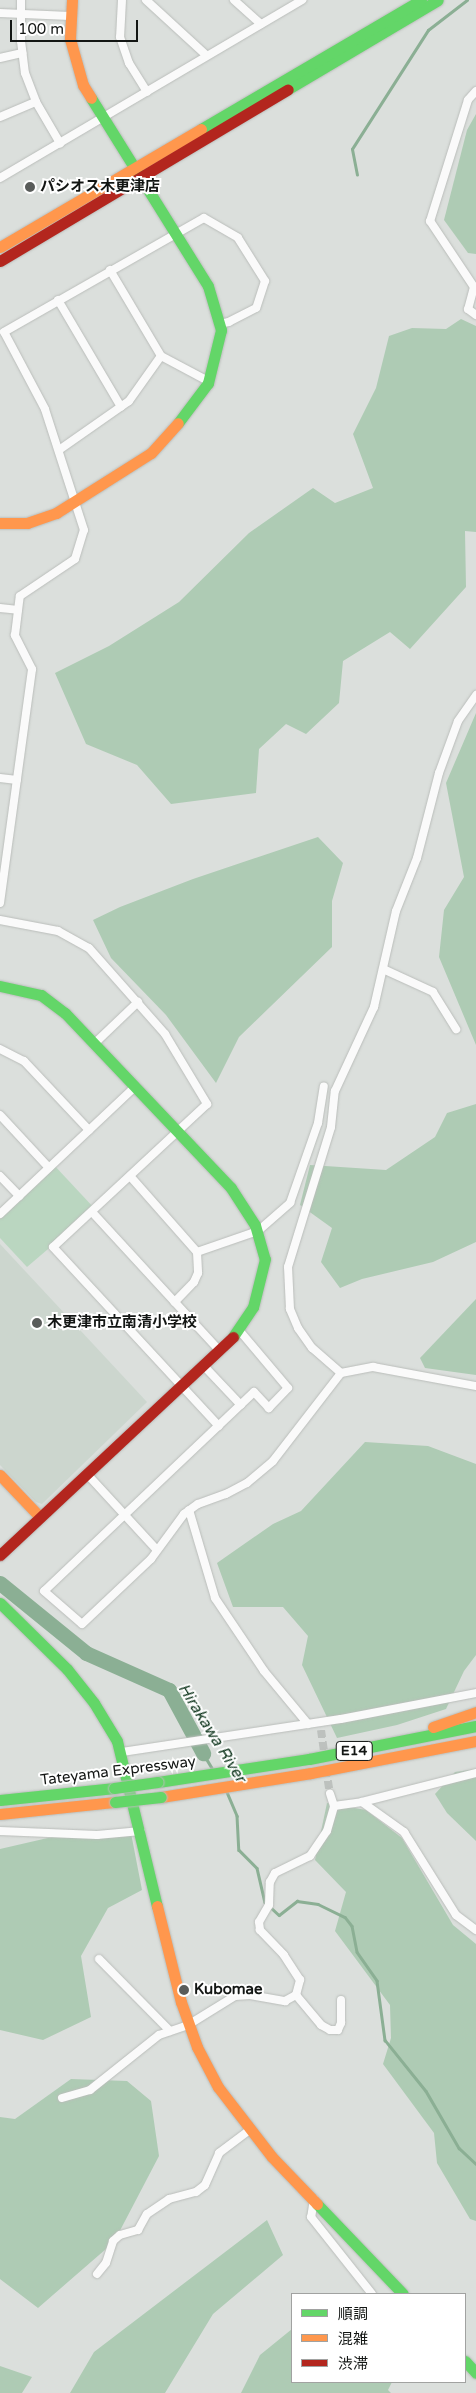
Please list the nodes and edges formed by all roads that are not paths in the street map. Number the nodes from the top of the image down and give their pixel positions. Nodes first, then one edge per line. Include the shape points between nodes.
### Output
1 (21, 0) edge
2 (72, 0) edge
3 (122, 0) edge
4 (146, 0) edge
5 (234, 0) edge
6 (302, 0) edge
7 (421, 0) edge
8 (438, 0) edge
9 (0, 13) edge
10 (20, 14) junction
11 (70, 16) junction
12 (261, 24) junction
13 (22, 53) junction
14 (206, 56) junction
15 (0, 58) edge
16 (476, 90) edge
17 (147, 92) junction
18 (36, 102) junction
19 (105, 116) junction
20 (0, 117) edge
21 (60, 143) junction
22 (136, 167) junction
23 (142, 177) junction
24 (0, 178) edge
25 (177, 232) junction
26 (0, 246) edge
27 (0, 261) edge
28 (110, 270) junction
29 (58, 300) junction
30 (476, 315) edge
31 (219, 324) junction
32 (161, 356) junction
33 (208, 382) junction
34 (121, 407) junction
35 (59, 450) junction
36 (76, 503) junction
37 (0, 524) edge
38 (0, 608) edge
39 (18, 610) junction
40 (476, 695) edge
41 (0, 778) edge
42 (17, 780) junction
43 (0, 903) edge
44 (0, 920) edge
45 (383, 969) junction
46 (0, 986) edge
47 (138, 1002) junction
48 (456, 1028) dead end
49 (94, 1044) junction
50 (0, 1049) edge
51 (324, 1086) dead end
52 (135, 1087) junction
53 (0, 1115) edge
54 (89, 1130) junction
55 (178, 1132) junction
56 (49, 1168) junction
57 (0, 1176) edge
58 (130, 1176) junction
59 (19, 1196) junction
60 (92, 1212) junction
61 (0, 1214) edge
62 (258, 1231) junction
63 (197, 1252) junction
64 (175, 1302) junction
65 (238, 1330) junction
66 (219, 1350) junction
67 (203, 1365) junction
68 (341, 1373) junction
69 (181, 1385) junction
70 (476, 1386) edge
71 (241, 1405) junction
72 (219, 1426) junction
73 (87, 1474) junction
74 (0, 1475) edge
75 (189, 1510) junction
76 (124, 1515) junction
77 (40, 1517) junction
78 (157, 1550) junction
79 (0, 1555) edge
80 (0, 1603) edge
81 (476, 1692) edge
82 (476, 1712) edge
83 (308, 1724) junction
84 (476, 1726) edge
85 (476, 1741) edge
86 (374, 1747) junction
87 (476, 1750) edge
88 (122, 1752) junction
89 (378, 1761) junction
90 (476, 1773) edge
91 (330, 1794) tunnel mouth
92 (0, 1800) edge
93 (362, 1802) junction
94 (334, 1806) junction
95 (0, 1814) edge
96 (0, 1831) edge
97 (141, 1831) junction
98 (476, 1930) edge
99 (99, 1960) dead end
100 (296, 1995) junction
101 (341, 2000) dead end
102 (188, 2025) junction
103 (170, 2031) junction
104 (62, 2098) dead end
105 (249, 2130) junction
106 (314, 2199) junction
107 (97, 2274) dead end
108 (371, 2293) edge
109 (402, 2293) edge
110 (466, 2362) edge
111 (476, 2373) edge

1 - 10 street
2 - 11 main road
3 - 17 street via 120,38 129,63
4 - 14 street
5 - 12 street
6 - 12 street
7 - 22 main road
8 - 23 main road
9 - 10 street
10 - 11 street
10 - 13 street
11 - 19 main road via 70,39 78,72
12 - 14 street
13 - 15 street
13 - 18 street
14 - 17 street
16 - 30 street via 468,100 430,221 474,286 468,309
17 - 19 street
18 - 20 street
18 - 21 street
19 - 21 street
19 - 22 main road
21 - 24 street
22 - 23 main road
22 - 26 main road
23 - 25 main road
23 - 27 main road
25 - 28 street
25 - 31 main road via 208,286
25 - 31 street via 204,218 238,238 265,282 256,308 230,322
28 - 29 street
28 - 32 street
29 - 34 street
29 - 35 street via 4,332 36,388
31 - 33 main road via 218,358
32 - 33 street
32 - 34 street
33 - 36 main road via 168,436 151,453
34 - 35 street
35 - 36 street
36 - 37 main road via 27,523
36 - 39 street via 84,530 75,559 20,596
38 - 39 street
39 - 42 street via 15,635 32,669
40 - 45 street via 458,721 439,773 417,858 396,911
41 - 42 street
42 - 43 street
44 - 47 street via 44,926 74,938 104,963
45 - 48 street via 433,992
45 - 68 street via 366,1029 335,1091 331,1127 288,1267 290,1309 298,1328 312,1348
46 - 49 main road via 28,990 56,1003
47 - 49 street
47 - 55 street via 165,1034 207,1104
49 - 52 main road
50 - 54 street via 24,1061
51 - 62 street via 318,1123 290,1204
52 - 54 street
52 - 55 main road
53 - 56 street
54 - 56 street
55 - 58 street
55 - 62 main road via 231,1188
56 - 59 street
57 - 59 street
58 - 60 street
58 - 63 street
59 - 61 street
60 - 64 street
60 - 69 street via 54,1248
62 - 63 street
62 - 65 main road via 265,1259 260,1289
63 - 64 street via 198,1272 194,1282
64 - 66 street
65 - 66 main road
65 - 71 street via 288,1388 269,1408 254,1392
66 - 67 main road
67 - 69 main road
67 - 71 street
68 - 70 street via 373,1367
68 - 75 street via 267,1466 237,1488
69 - 72 street
69 - 73 main road
71 - 72 street
72 - 76 street
73 - 76 street
73 - 77 main road
74 - 77 main road
75 - 78 street
75 - 83 street via 215,1598 264,1671
76 - 78 street
76 - 78 street via 44,1591 82,1624
77 - 79 main road
80 - 88 main road via 67,1669 104,1717
81 - 83 street via 320,1726
82 - 86 main road
83 - 88 street
84 - 86 main road, Tateyama Expressway / E14
85 - 89 main road, Tateyama Expressway / E14
86 - 92 main road, Tateyama Expressway / E14, bridge via 198,1777
87 - 89 main road
88 - 97 main road
89 - 95 main road, Tateyama Expressway / E14, bridge via 203,1791
90 - 93 street
91 - 94 street
93 - 94 street
93 - 98 street via 404,1832 456,1915
94 - 100 street via 327,1831 310,1856 275,1873 270,1882 268,1907 259,1922 260,1930 284,1955 300,1980
96 - 97 street via 97,1835
97 - 102 main road
99 - 103 street
100 - 101 street via 321,2025 330,2030 338,2030 341,2023
100 - 102 street via 279,2001 250,1995 234,1996
102 - 103 street
102 - 105 main road via 218,2087
103 - 104 street via 159,2035 90,2090
105 - 106 main road
105 - 107 street via 219,2153 205,2185 196,2192 169,2199 147,2214 138,2230 120,2234 113,2241 106,2263
106 - 108 street via 311,2217
106 - 109 main road
110 - 111 main road

